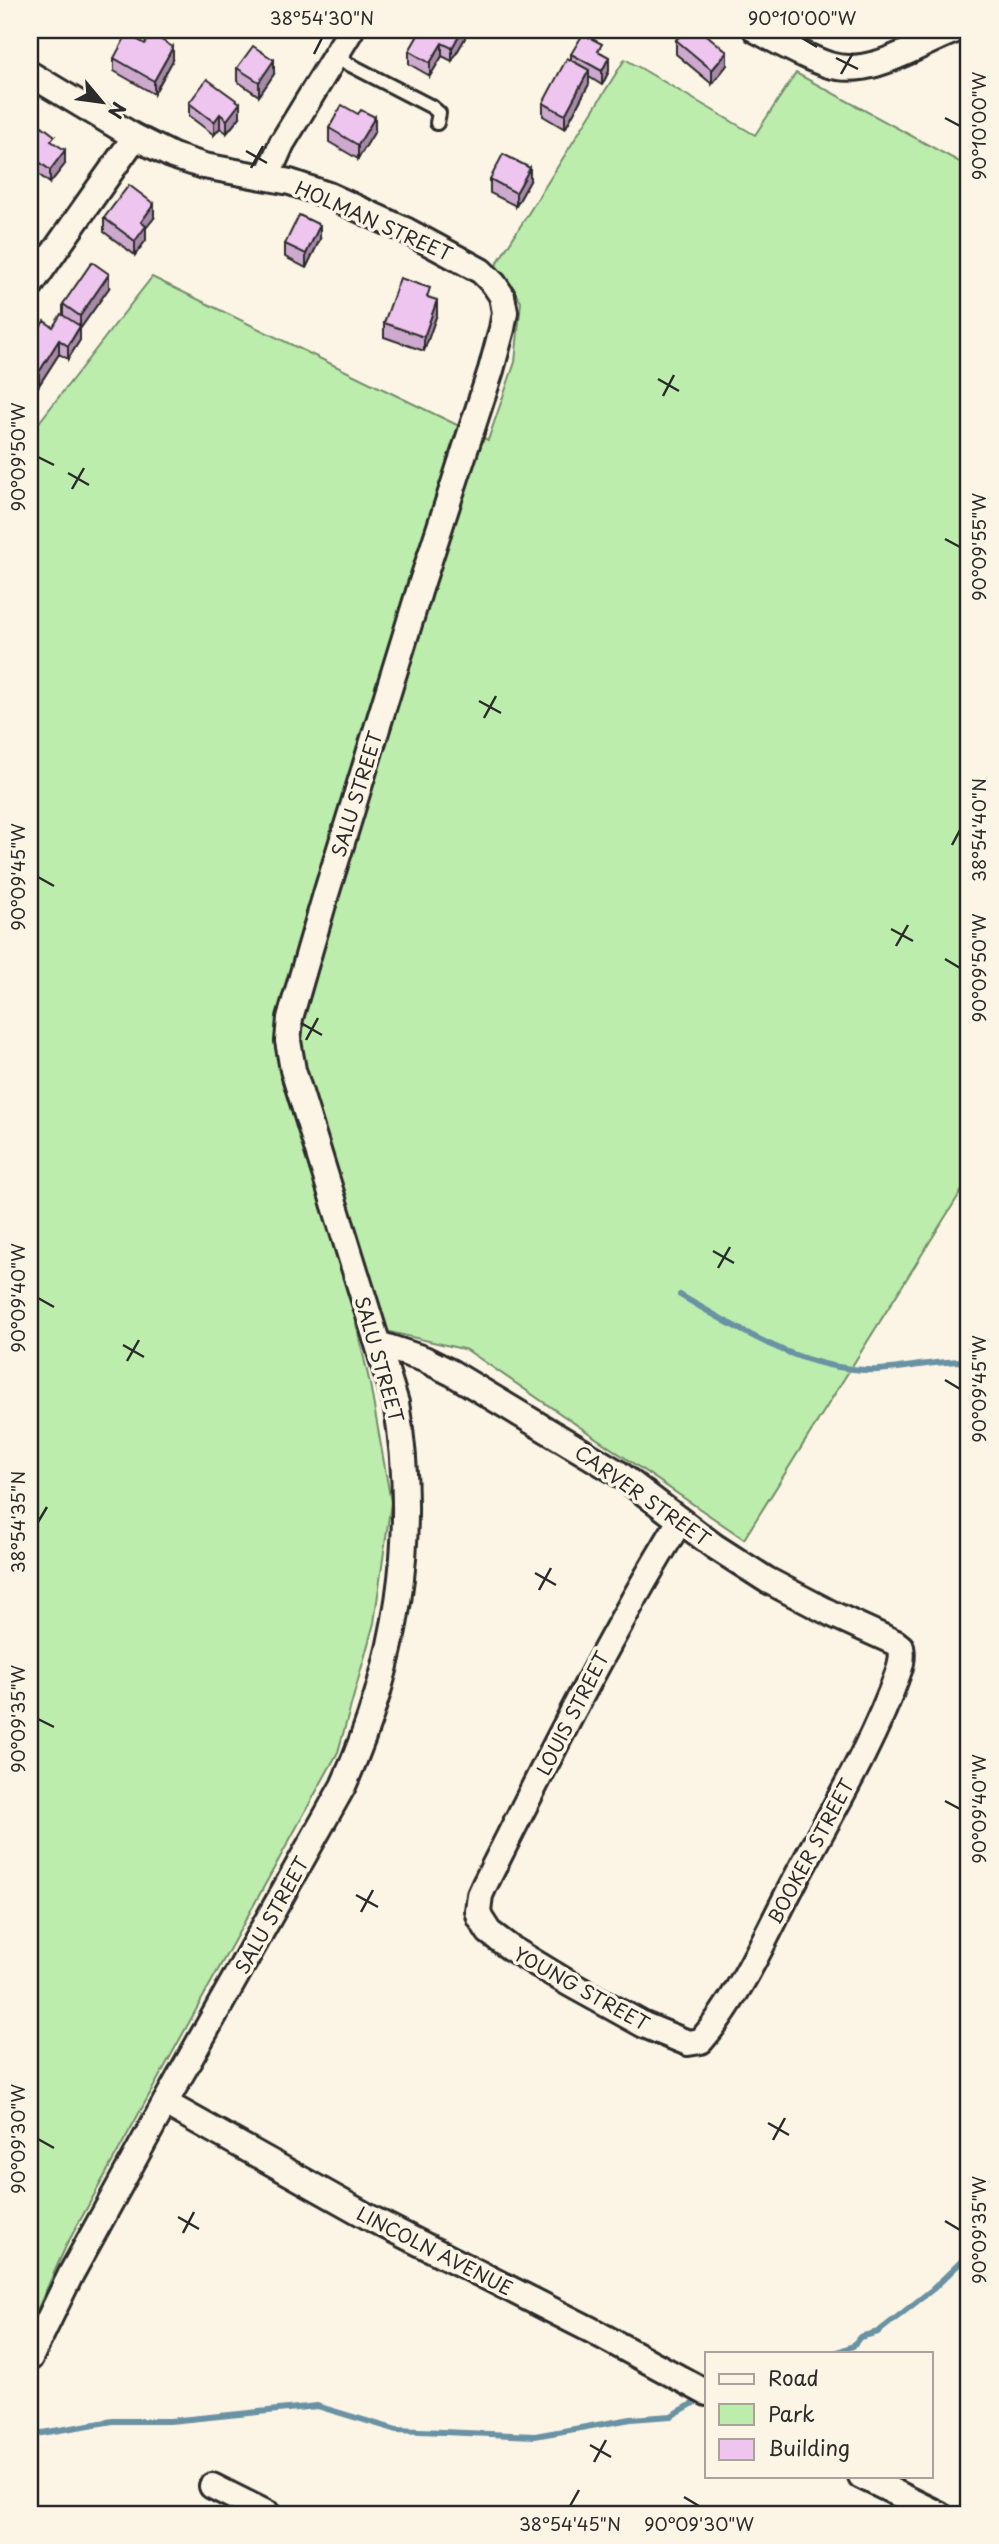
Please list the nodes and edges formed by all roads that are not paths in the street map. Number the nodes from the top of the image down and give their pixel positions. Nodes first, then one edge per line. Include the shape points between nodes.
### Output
1 (351, 30) edge
2 (756, 30) edge
3 (956, 30) edge
4 (335, 57) junction
5 (30, 74) edge
6 (437, 123) dead end
7 (135, 137) junction
8 (267, 177) junction
9 (30, 286) edge
10 (505, 312) joint
11 (378, 1344) junction
12 (680, 1521) junction
13 (902, 1653) joint
14 (478, 1911) joint
15 (701, 2042) joint
16 (165, 2103) junction
17 (30, 2358) edge
18 (705, 2392) edge
19 (865, 2478) edge
20 (212, 2486) dead end
21 (268, 2514) edge
22 (939, 2514) edge

1 - 4 street
2 - 3 street via 818,61 843,68 881,62
4 - 6 lane via 432,107 439,113
4 - 8 street via 282,143
5 - 7 street, HOLMAN STREET
7 - 8 street, HOLMAN STREET via 204,166
7 - 9 street
8 - 10 street, HOLMAN STREET via 328,195 459,257 494,284
10 - 11 street, SALU STREET via 491,370 290,1018 293,1070
11 - 12 street, CARVER STREET via 452,1373 618,1473
11 - 16 street, SALU STREET via 396,1403 406,1503 398,1610 379,1693 343,1786
12 - 13 street, CARVER STREET via 767,1580 897,1643
12 - 14 street, LOUIS STREET via 577,1702 485,1884
13 - 15 street, BOOKER STREET via 888,1699 854,1769 741,1982
14 - 15 street, YOUNG STREET via 489,1932 570,1984 678,2040
16 - 17 street, SALU STREET
16 - 18 street, LINCOLN AVENUE via 352,2208
19 - 22 street
20 - 21 street

